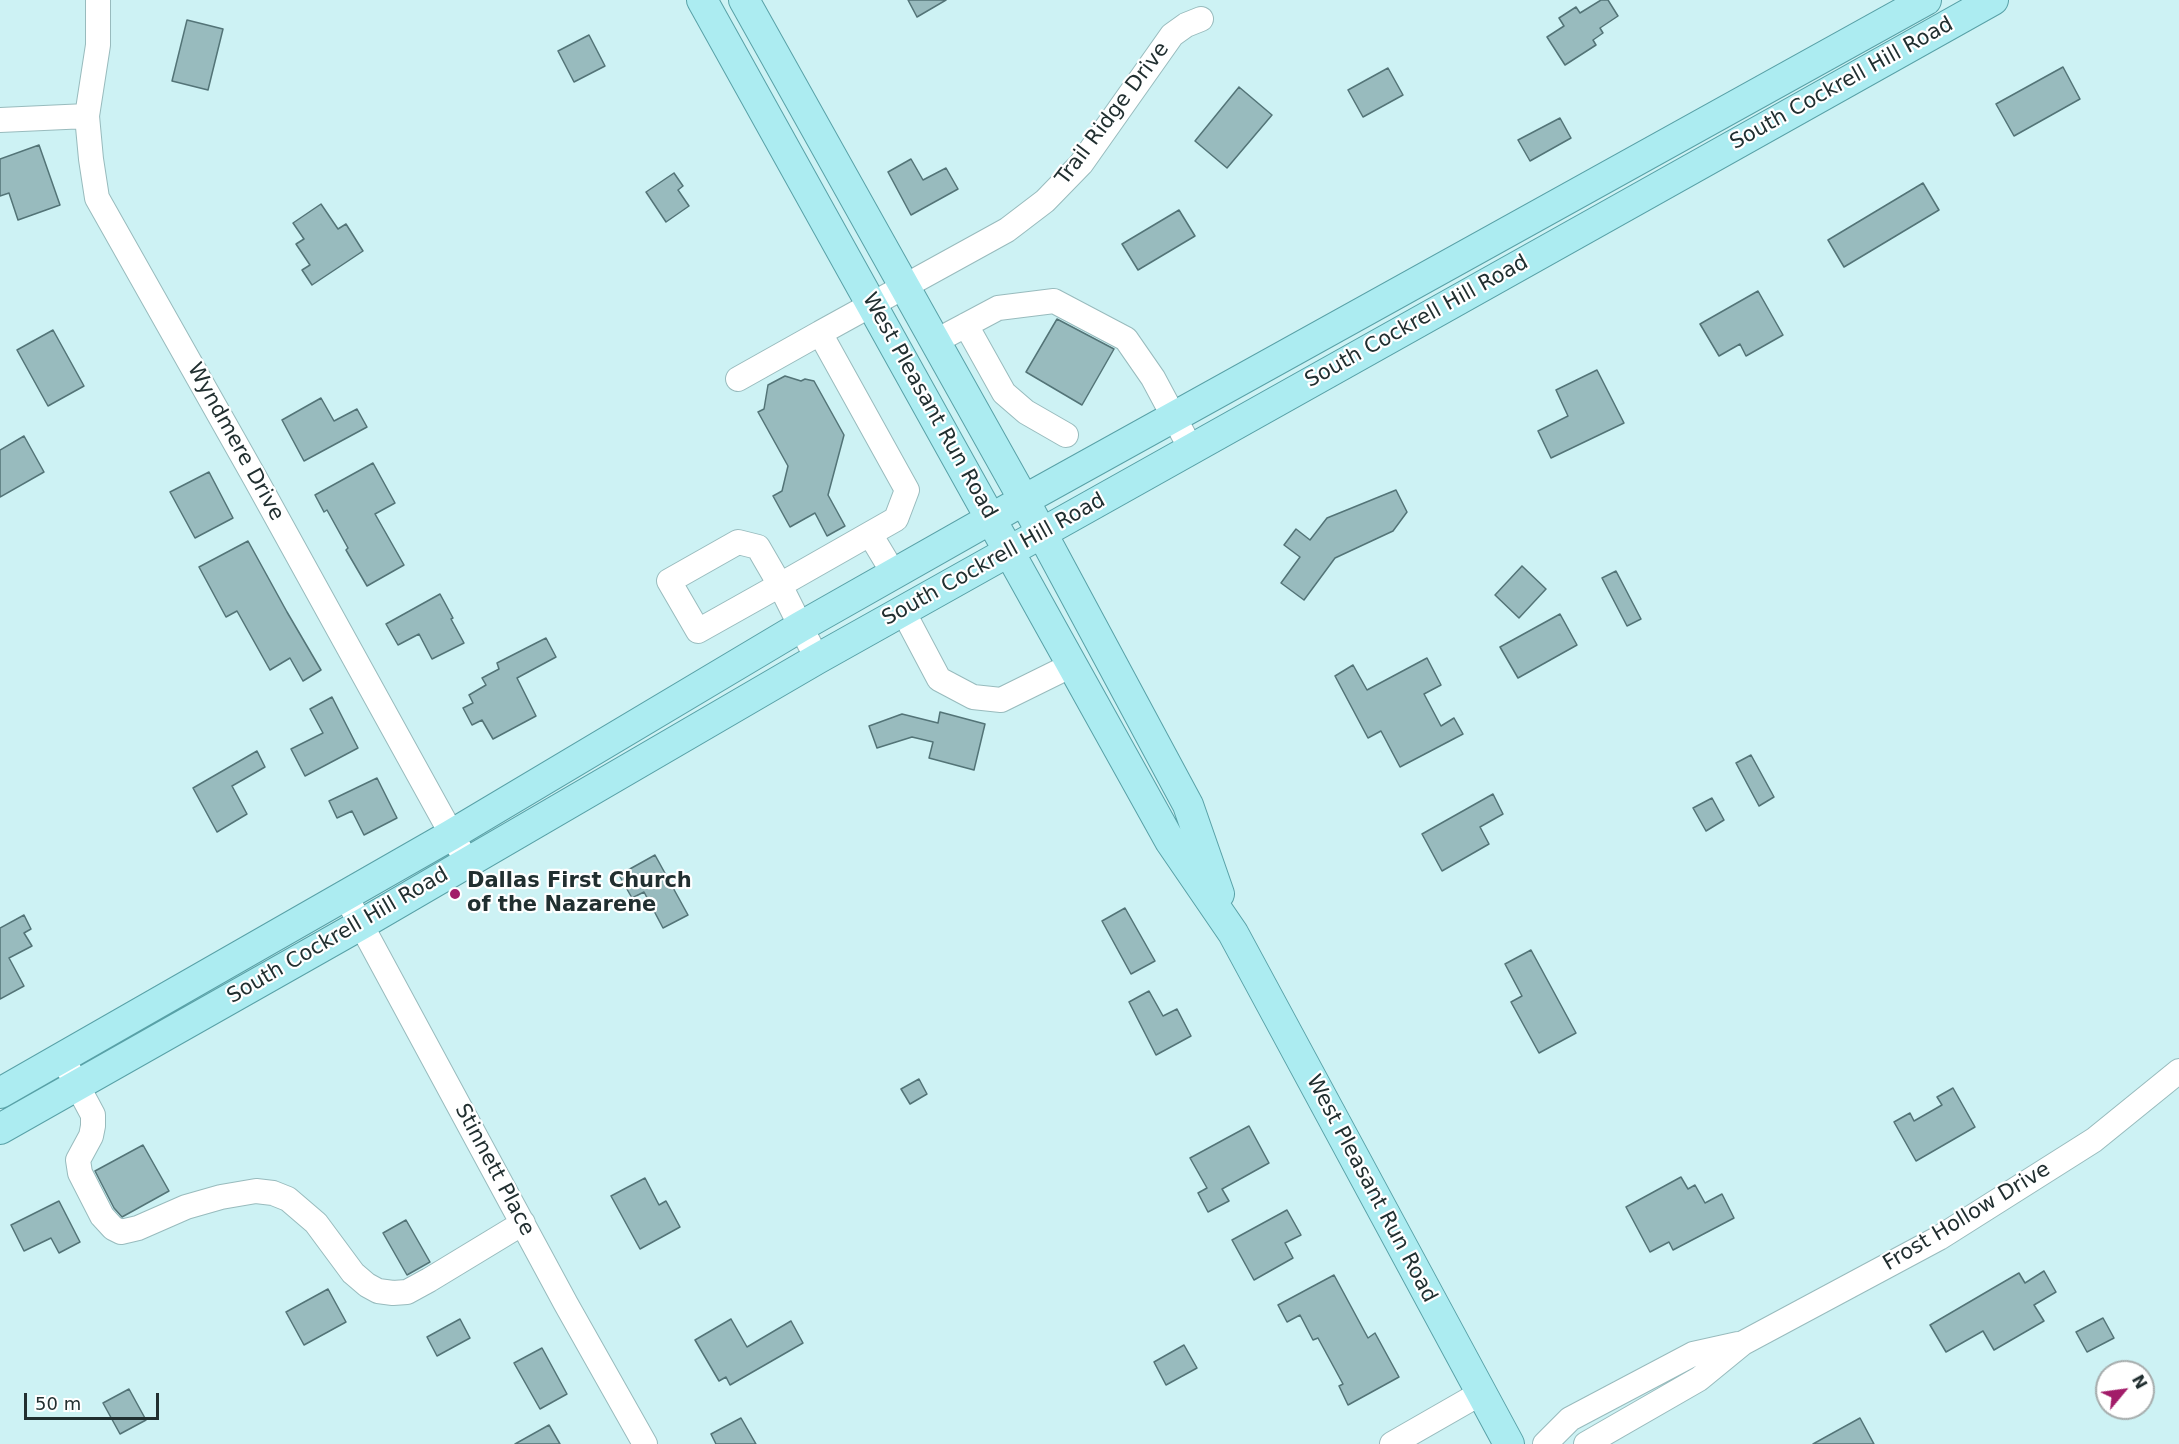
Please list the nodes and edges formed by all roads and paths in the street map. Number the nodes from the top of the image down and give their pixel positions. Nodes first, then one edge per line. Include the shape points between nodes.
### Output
1 (98, 0) edge
2 (702, 0) edge
3 (744, 0) edge
4 (1926, 0) edge
5 (1993, 0) edge
6 (1201, 19) dead end
7 (87, 116) junction
8 (0, 120) edge
9 (905, 285) junction
10 (873, 304) junction
11 (966, 325) junction
12 (820, 333) junction
13 (936, 341) junction
14 (738, 379) dead end
15 (1174, 418) junction
16 (1066, 435) dead end
17 (1191, 449) junction
18 (1023, 500) junction
19 (990, 519) junction
20 (1041, 533) junction
21 (870, 534) junction
22 (1008, 552) junction
23 (894, 574) junction
24 (903, 611) junction
25 (800, 627) junction
26 (817, 659) junction
27 (1072, 665) junction
28 (451, 835) junction
29 (467, 862) junction
30 (345, 895) junction
31 (362, 924) junction
32 (1233, 933) junction
33 (62, 1057) junction
34 (2179, 1071) edge
35 (77, 1085) junction
36 (0, 1092) edge
37 (0, 1128) edge
38 (523, 1223) junction
39 (1743, 1343) junction
40 (1481, 1393) junction
41 (645, 1444) edge
42 (1392, 1444) edge
43 (1509, 1444) edge
44 (1545, 1444) edge
45 (1586, 1444) edge

1 - 7 street, Wyndmere Drive via 98,45
2 - 10 main road, West Pleasant Run Road
3 - 9 main road, West Pleasant Run Road
4 - 15 main road, South Cockrell Hill Road
5 - 17 main road, South Cockrell Hill Road
6 - 9 street, Trail Ridge Drive via 1172,35 1081,164 1045,201 1006,230
7 - 8 street
7 - 28 street, Wyndmere Drive via 98,198
9 - 10 street, Trail Ridge Drive
9 - 13 main road, West Pleasant Run Road
10 - 12 street, Trail Ridge Drive
10 - 19 main road, West Pleasant Run Road
11 - 13 street
11 - 15 street via 998,308 1054,301 1126,339
11 - 16 street via 1004,393 1026,412
12 - 14 street, Trail Ridge Drive
12 - 21 street via 907,490 896,519
13 - 18 main road, West Pleasant Run Road
15 - 17 street
15 - 18 main road, South Cockrell Hill Road
17 - 20 main road, South Cockrell Hill Road
18 - 19 main road, South Cockrell Hill Road
18 - 20 main road, West Pleasant Run Road
19 - 22 main road, West Pleasant Run Road
19 - 23 main road, South Cockrell Hill Road
20 - 22 main road, South Cockrell Hill Road
20 - 32 main road, West Pleasant Run Road via 1188,805
21 - 23 street
21 - 25 street via 780,585
22 - 24 main road, South Cockrell Hill Road
22 - 27 main road, West Pleasant Run Road
23 - 25 main road, South Cockrell Hill Road
24 - 26 main road, South Cockrell Hill Road
24 - 27 street via 939,680 973,697 1001,700
25 - 26 street
25 - 28 main road, South Cockrell Hill Road
26 - 29 main road, South Cockrell Hill Road
27 - 32 main road, West Pleasant Run Road via 1170,841
28 - 29 street, Wyndmere Drive
28 - 30 main road, South Cockrell Hill Road
29 - 31 main road, South Cockrell Hill Road
30 - 31 street, Stinnett Place
30 - 33 main road, South Cockrell Hill Road
31 - 35 main road, South Cockrell Hill Road
31 - 38 street, Stinnett Place
32 - 40 main road, West Pleasant Run Road
33 - 35 street
33 - 36 main road, South Cockrell Hill Road
34 - 39 street, Frost Hollow Drive via 2094,1140 1939,1238
35 - 37 main road, South Cockrell Hill Road
35 - 38 street via 93,1115 91,1136 78,1160 80,1173 102,1216 121,1232 209,1200 256,1191 273,1193 288,1199 316,1223 353,1273 367,1285 393,1293 407,1292
38 - 41 street, Stinnett Place
39 - 44 street, Frost Hollow Drive via 1693,1354 1570,1419
39 - 45 street, Frost Hollow Drive via 1699,1379
40 - 42 street
40 - 43 main road, West Pleasant Run Road

